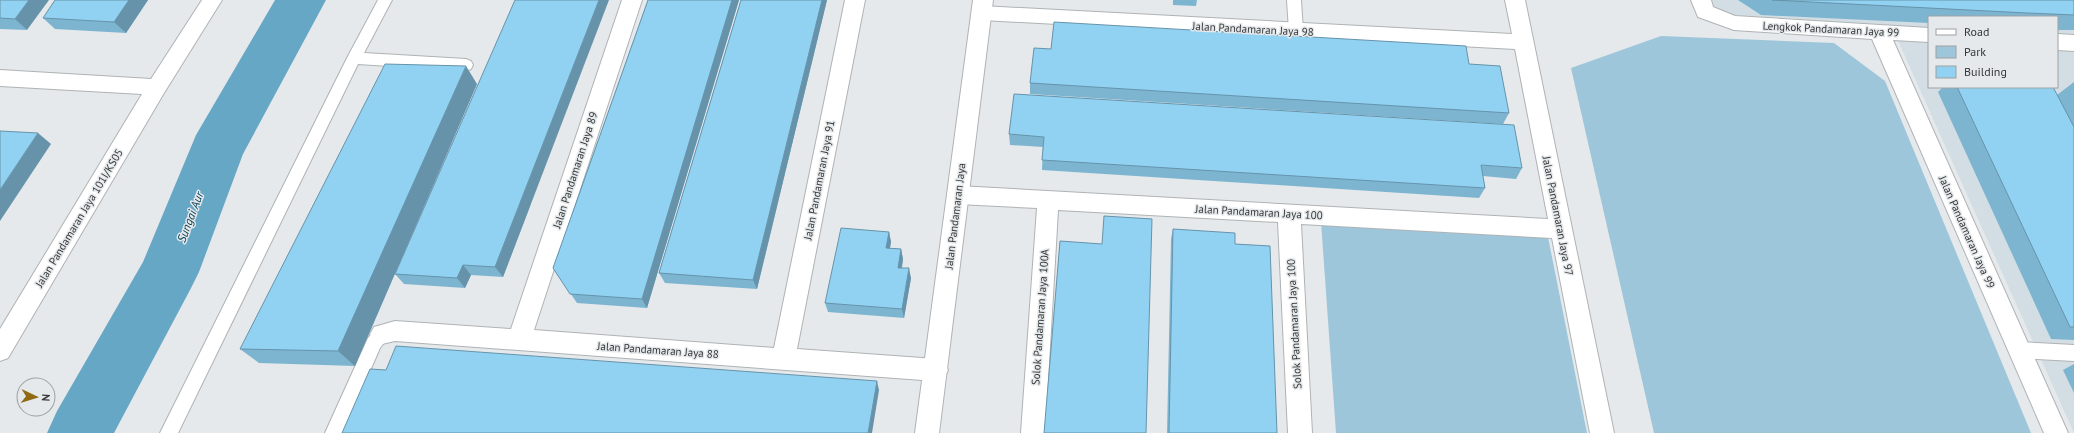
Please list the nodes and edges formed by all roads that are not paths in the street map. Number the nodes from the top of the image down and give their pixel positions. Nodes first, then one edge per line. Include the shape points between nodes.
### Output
1 (212, 0) edge
2 (385, 0) edge
3 (632, 0) edge
4 (855, 0) edge
5 (1294, 0) edge
6 (1515, 0) edge
7 (1701, 0) edge
8 (983, 7) edge
9 (1062, 9) edge
10 (1296, 31) junction
11 (1879, 32) junction
12 (1928, 35) edge
13 (1523, 42) junction
14 (2058, 42) edge
15 (2074, 43) edge
16 (354, 58) junction
17 (466, 65) edge
18 (0, 78) edge
19 (157, 86) junction
20 (958, 195) junction
21 (1048, 200) junction
22 (1289, 214) junction
23 (1561, 229) junction
24 (382, 334) joint
25 (519, 340) junction
26 (0, 350) edge
27 (2019, 350) junction
28 (2074, 353) edge
29 (784, 360) junction
30 (936, 370) junction
31 (169, 433) edge
32 (334, 433) edge
33 (928, 433) edge
34 (1033, 433) edge
35 (1300, 433) edge
36 (1602, 433) edge
37 (2056, 433) edge

1 - 19 street, Jalan Pandamaran Jaya 101I/KS05
2 - 16 lane
3 - 25 street, Jalan Pandamaran Jaya 89
4 - 29 street, Jalan Pandamaran Jaya 91
5 - 10 lane
6 - 13 street, Jalan Pandamaran Jaya 97
7 - 11 street, Lengkok Pandamaran Jaya 99 via 1705,12 1734,23
8 - 9 street, Jalan Pandamaran Jaya 98
8 - 20 street, Jalan Pandamaran Jaya
9 - 10 street, Jalan Pandamaran Jaya 98
10 - 13 street, Jalan Pandamaran Jaya 98
11 - 12 street, Lengkok Pandamaran Jaya 99
11 - 27 street, Jalan Pandamaran Jaya 99
13 - 23 street, Jalan Pandamaran Jaya 97
14 - 15 street
16 - 17 lane
16 - 31 lane
18 - 19 street
19 - 26 street, Jalan Pandamaran Jaya 101I/KS05
20 - 21 street, Jalan Pandamaran Jaya 100
20 - 30 street, Jalan Pandamaran Jaya
21 - 22 street, Jalan Pandamaran Jaya 100
21 - 34 street, Solok Pandamaran Jaya 100A
22 - 23 street, Jalan Pandamaran Jaya 100
22 - 35 street, Solok Pandamaran Jaya 100
23 - 36 street, Jalan Pandamaran Jaya 97
24 - 25 street, Jalan Pandamaran Jaya 88 via 395,330
24 - 32 lane via 374,343
25 - 29 street, Jalan Pandamaran Jaya 88
27 - 28 lane
27 - 37 street, Jalan Pandamaran Jaya 99
29 - 30 street, Jalan Pandamaran Jaya 88
30 - 33 street, Jalan Pandamaran Jaya

